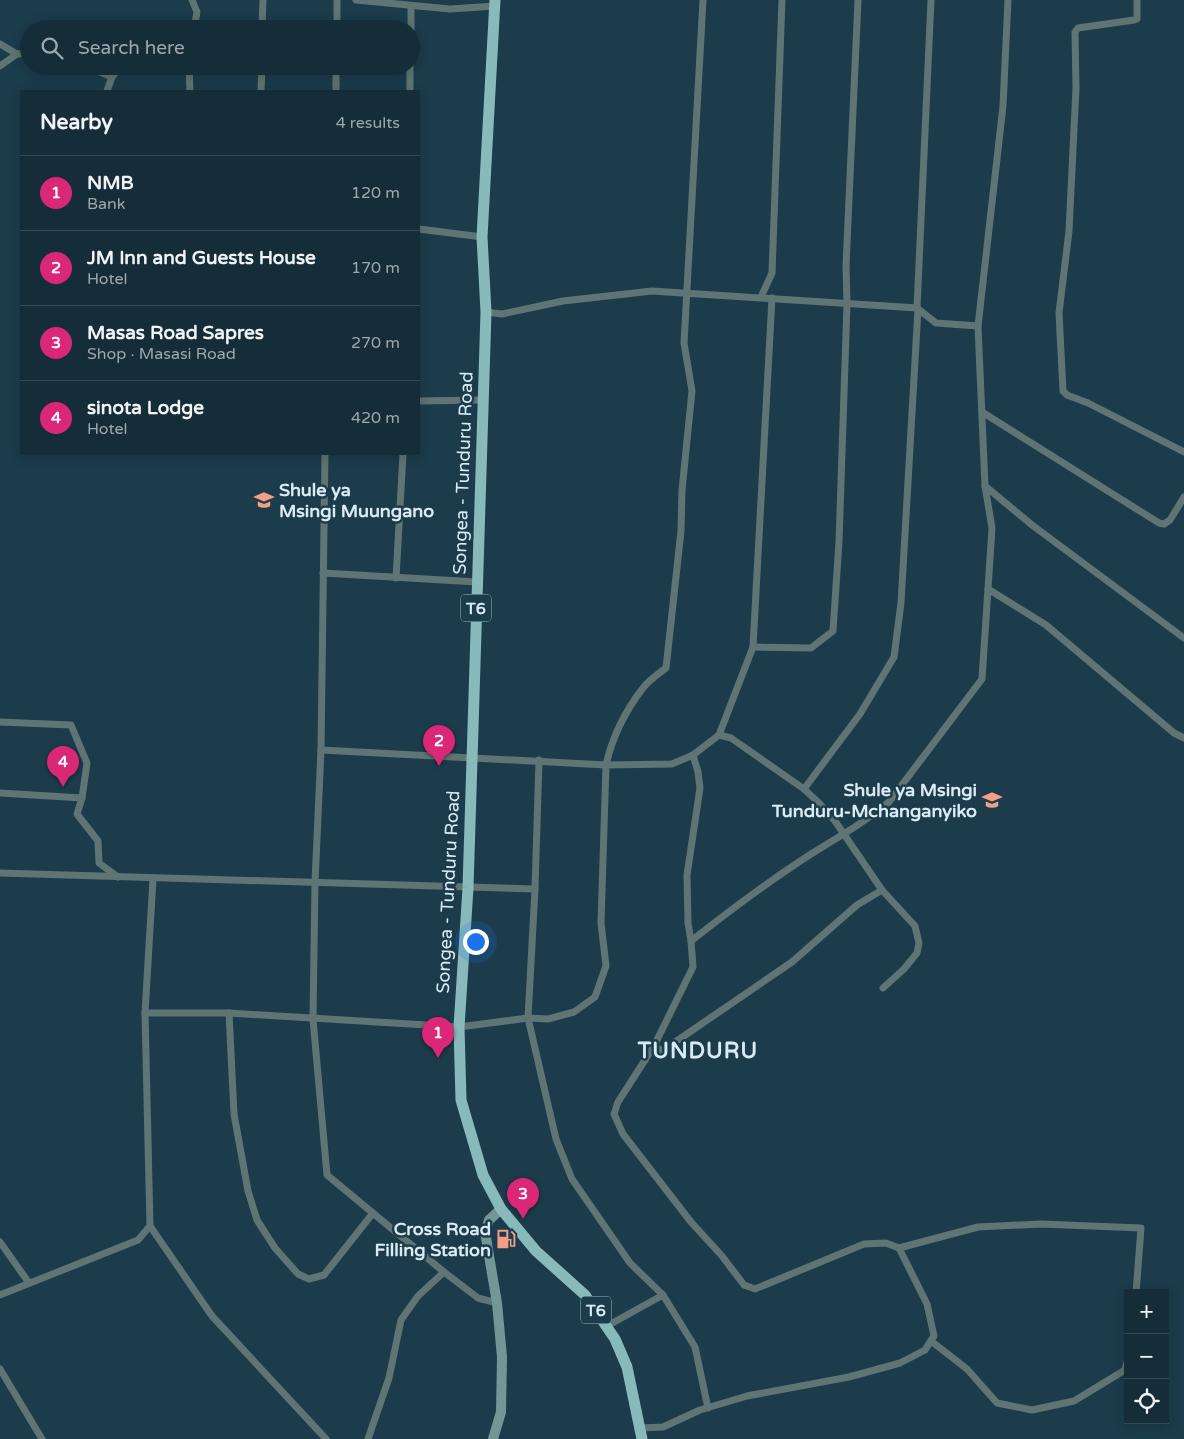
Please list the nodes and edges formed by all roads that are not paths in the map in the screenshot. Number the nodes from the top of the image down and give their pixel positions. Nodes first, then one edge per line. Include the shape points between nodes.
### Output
1 (192, 0) edge
2 (263, 0) edge
3 (337, 0) edge
4 (356, 0) edge
5 (703, 0) edge
6 (782, 0) edge
7 (858, 0) edge
8 (931, 0) edge
9 (1008, 0) edge
10 (1137, 0) edge
11 (387, 2) edge
12 (495, 3) edge
13 (411, 6) junction
14 (196, 20) edge
15 (262, 20) edge
16 (337, 20) edge
17 (411, 20) edge
18 (0, 44) edge
19 (17, 54) junction
20 (20, 54) edge
21 (0, 66) edge
22 (107, 75) edge
23 (189, 75) edge
24 (262, 75) edge
25 (336, 75) edge
26 (410, 75) edge
27 (112, 77) joint
28 (107, 90) edge
29 (190, 90) edge
30 (261, 90) edge
31 (336, 90) edge
32 (410, 90) edge
33 (420, 229) edge
34 (482, 237) junction
35 (688, 294) junction
36 (761, 297) junction
37 (772, 298) junction
38 (847, 304) junction
39 (917, 309) junction
40 (486, 312) junction
41 (978, 326) junction
42 (420, 400) edge
43 (482, 400) junction
44 (982, 412) junction
45 (1184, 452) edge
46 (325, 455) edge
47 (403, 455) edge
48 (985, 486) junction
49 (1184, 497) edge
50 (323, 573) junction
51 (396, 578) junction
52 (477, 582) junction
53 (988, 589) junction
54 (1184, 638) edge
55 (753, 647) junction
56 (0, 722) edge
57 (718, 735) junction
58 (1184, 738) edge
59 (321, 750) junction
60 (694, 755) junction
61 (472, 757) junction
62 (539, 760) junction
63 (606, 765) junction
64 (804, 789) junction
65 (0, 793) edge
66 (82, 798) junction
67 (844, 835) junction
68 (0, 873) edge
69 (119, 878) junction
70 (153, 879) junction
71 (315, 882) junction
72 (468, 888) junction
73 (535, 889) junction
74 (882, 890) junction
75 (691, 941) junction
76 (883, 988) dead end
77 (145, 1013) junction
78 (229, 1013) junction
79 (528, 1018) junction
80 (313, 1019) junction
81 (459, 1027) junction
82 (654, 1046) junction
83 (501, 1209) junction
84 (373, 1213) junction
85 (150, 1226) junction
86 (0, 1242) edge
87 (899, 1248) junction
88 (444, 1272) junction
89 (29, 1283) junction
90 (1136, 1289) edge
91 (0, 1295) edge
92 (663, 1295) junction
93 (497, 1303) junction
94 (607, 1326) junction
95 (931, 1341) junction
96 (0, 1369) edge
97 (1124, 1371) edge
98 (708, 1408) junction
99 (641, 1433) edge
100 (42, 1439) edge
101 (326, 1439) edge
102 (368, 1439) edge
103 (493, 1439) edge

1 - 14 street via 197,12
2 - 15 street
3 - 16 street
4 - 11 street
5 - 35 street
6 - 36 street via 772,274
7 - 38 street
8 - 39 street
9 - 41 street via 1003,106
10 - 45 street via 1138,14 1134,20 1076,30 1069,231 1059,313 1062,391
11 - 13 street
12 - 13 street via 450,9
12 - 34 highway, Songea - Tunduru Road / T6
13 - 17 street
18 - 19 street
19 - 20 street
19 - 21 street
22 - 27 street
23 - 29 street
24 - 30 street
25 - 31 street
26 - 32 street
27 - 28 street
33 - 34 street
34 - 40 highway, Songea - Tunduru Road / T6
35 - 36 street
35 - 40 street via 652,291 563,301 502,314
35 - 63 street via 684,343 692,391 666,668 643,687 620,726
36 - 37 street
37 - 38 street
37 - 55 street
38 - 39 street
38 - 55 street via 839,542 832,631 811,648
39 - 41 street via 936,323
39 - 64 street via 901,603 894,658 860,714
40 - 43 highway, Songea - Tunduru Road / T6
41 - 44 street
42 - 43 street
43 - 52 highway, Songea - Tunduru Road / T6
44 - 48 street
44 - 49 street via 1159,523 1170,520
46 - 50 street
47 - 51 street
48 - 53 street via 992,528
48 - 54 street
50 - 51 street
50 - 59 street
51 - 52 street
52 - 61 highway, Songea - Tunduru Road / T6
53 - 58 street via 1046,625
53 - 67 street via 982,679 889,802
55 - 57 street
56 - 66 street via 71,725 87,763
57 - 60 street
57 - 64 street via 743,745
59 - 61 street
59 - 71 street
60 - 63 street via 672,764
60 - 75 street via 700,788 687,875
61 - 62 street
61 - 72 highway, Songea - Tunduru Road / T6
62 - 63 street
62 - 73 street
63 - 79 street via 601,924 606,966 596,996 574,1012 548,1019
64 - 67 street via 820,803
65 - 66 street
66 - 69 street via 77,814 98,841 99,863
67 - 74 street
67 - 75 street via 742,901
68 - 69 street
69 - 70 street
70 - 71 street
70 - 77 street
71 - 72 street
71 - 80 street
72 - 73 street
72 - 81 highway, Songea - Tunduru Road / T6
73 - 79 street
74 - 76 street via 915,926 920,943 917,953 904,969
74 - 82 street via 857,905 792,962 694,1030 662,1051
75 - 82 street via 693,967
77 - 78 street
77 - 85 street
78 - 80 street
78 - 84 street via 234,1114 248,1191 257,1220 275,1248 298,1274 309,1279 324,1275
79 - 81 street
79 - 92 street via 556,1139 572,1179 630,1262
80 - 81 street
80 - 84 street via 327,1174
81 - 83 highway, Songea - Tunduru Road / T6 via 461,1100 483,1175
82 - 87 street via 618,1102 614,1114 622,1134 641,1159 744,1285 755,1289 864,1244 886,1243
83 - 93 main road via 489,1220 485,1232
83 - 94 highway, T6 via 536,1251 585,1294
84 - 88 street
85 - 89 street via 138,1240
85 - 101 street via 212,1316
86 - 89 street
87 - 90 street via 978,1228 1041,1224 1140,1228
87 - 95 street via 927,1304 934,1336
88 - 93 street via 478,1298
88 - 102 street via 418,1296 401,1320 389,1378
89 - 91 street
92 - 94 street
92 - 98 street via 695,1347
93 - 103 main road via 502,1357 501,1412
94 - 99 highway, T6 via 627,1367
95 - 97 street via 967,1369 997,1403 1032,1410 1074,1401
95 - 98 street via 925,1350 900,1364 747,1396
96 - 100 street
98 - 99 street

